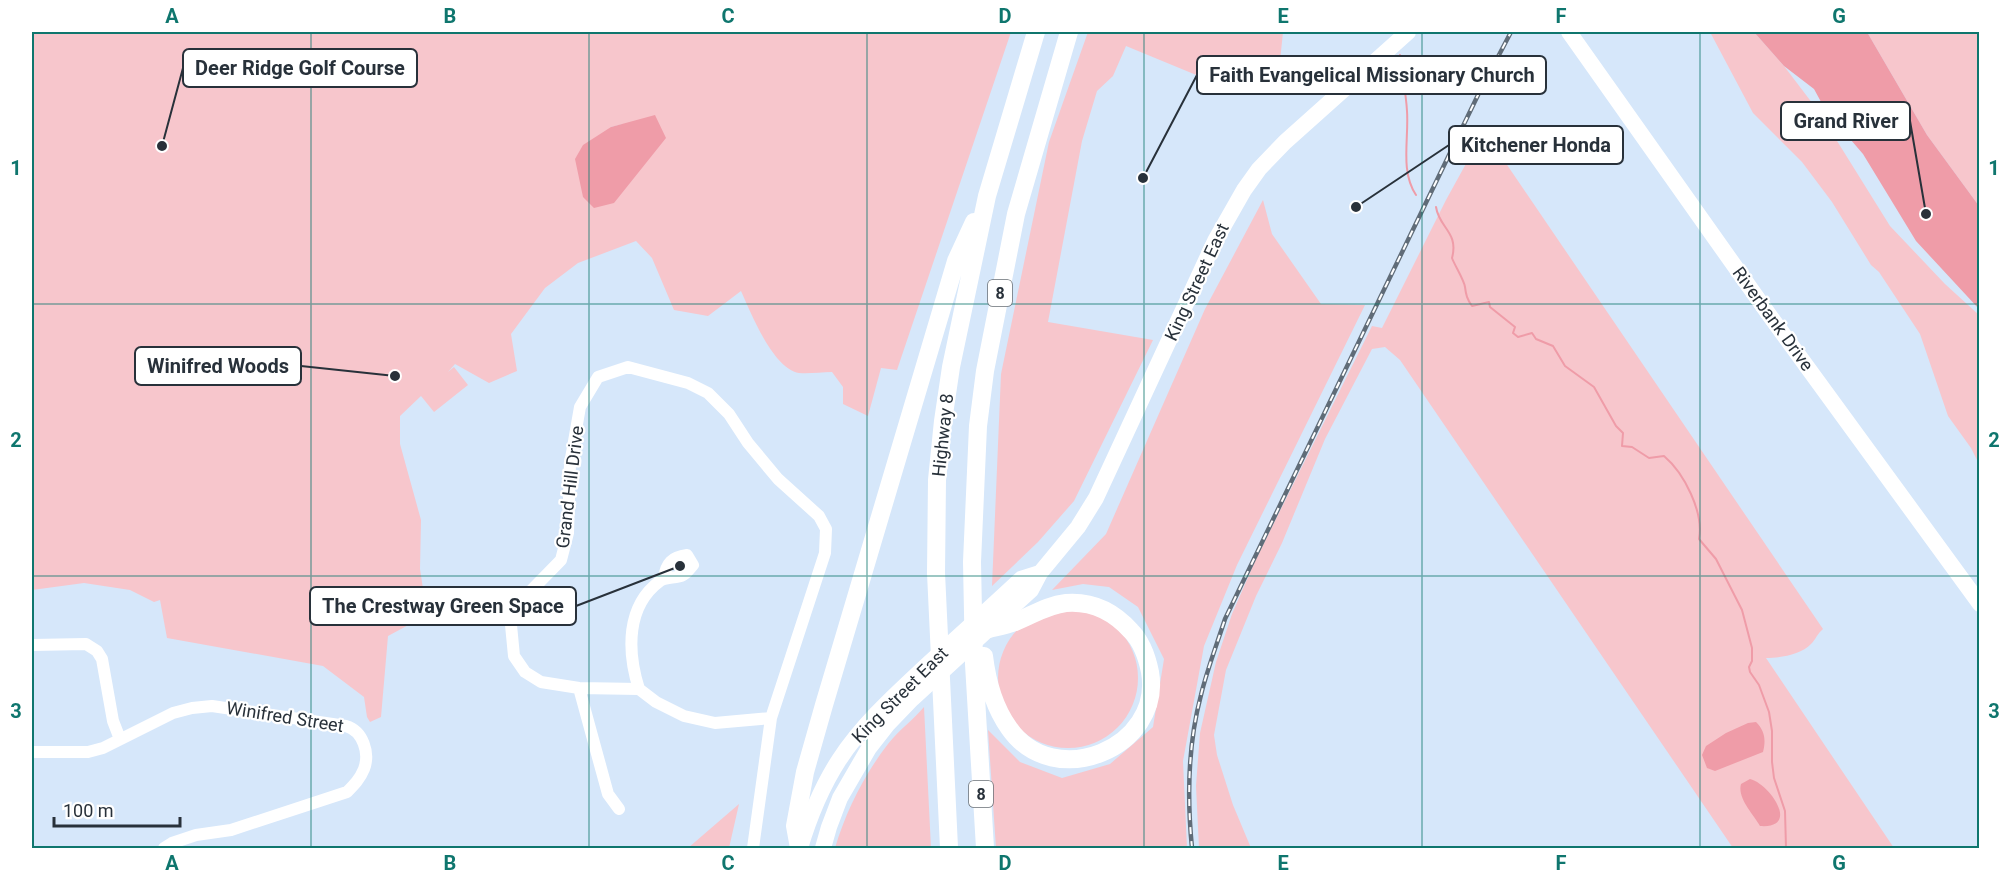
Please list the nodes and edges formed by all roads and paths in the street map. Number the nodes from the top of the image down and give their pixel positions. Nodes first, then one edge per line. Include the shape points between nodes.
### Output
1 (1036, 32) edge
2 (1069, 32) edge
3 (1408, 32) edge
4 (1569, 32) edge
5 (987, 196) junction
6 (972, 562) junction
7 (1040, 573) junction
8 (664, 578) dead end
9 (1980, 604) edge
10 (989, 629) junction
11 (32, 645) edge
12 (579, 688) junction
13 (639, 689) junction
14 (771, 718) junction
15 (120, 740) junction
16 (32, 752) edge
17 (619, 808) dead end
18 (164, 849) edge
19 (753, 849) edge
20 (799, 849) edge
21 (823, 849) edge
22 (949, 849) edge
23 (985, 849) edge

1 - 5 highway, Highway 8 / 8
2 - 6 highway, Highway 8 / 8 via 1016,214 985,371 978,426
3 - 7 main road, King Street East via 1285,142 1244,190 1215,241 1096,498
4 - 9 main road, Riverbank Drive
5 - 20 highway via 956,261 824,705 795,826
5 - 22 highway, Highway 8 / 8 via 951,367 937,480 936,573
6 - 10 highway via 979,582 987,676 1010,729 1033,750 1065,760 1110,750 1141,720 1150,693 1148,662 1136,636 1118,618 1082,603 1050,606
6 - 23 highway, Highway 8 / 8
7 - 10 main road, King Street East via 1031,590
7 - 20 main road, King Street East via 1021,579 873,717 828,779
8 - 13 street via 647,591 630,638 632,667
10 - 21 main road, King Street East via 912,699 869,748 840,798
11 - 15 street via 86,644 97,651
12 - 13 street, Grand Hill Drive
12 - 14 street, Grand Hill Drive via 541,682 525,672 514,656 511,625 518,604 561,560 568,533 570,464 580,407 598,377 628,367 688,383 708,393 729,414 778,479 819,516 826,529 825,553
12 - 17 street via 608,794
13 - 14 street via 684,716 715,723
14 - 19 street, Grand Hill Drive
15 - 16 street, Winifred Street via 88,752
15 - 18 street, Winifred Street via 173,713 212,706 346,726 361,737 366,762 347,792 231,830 196,834

